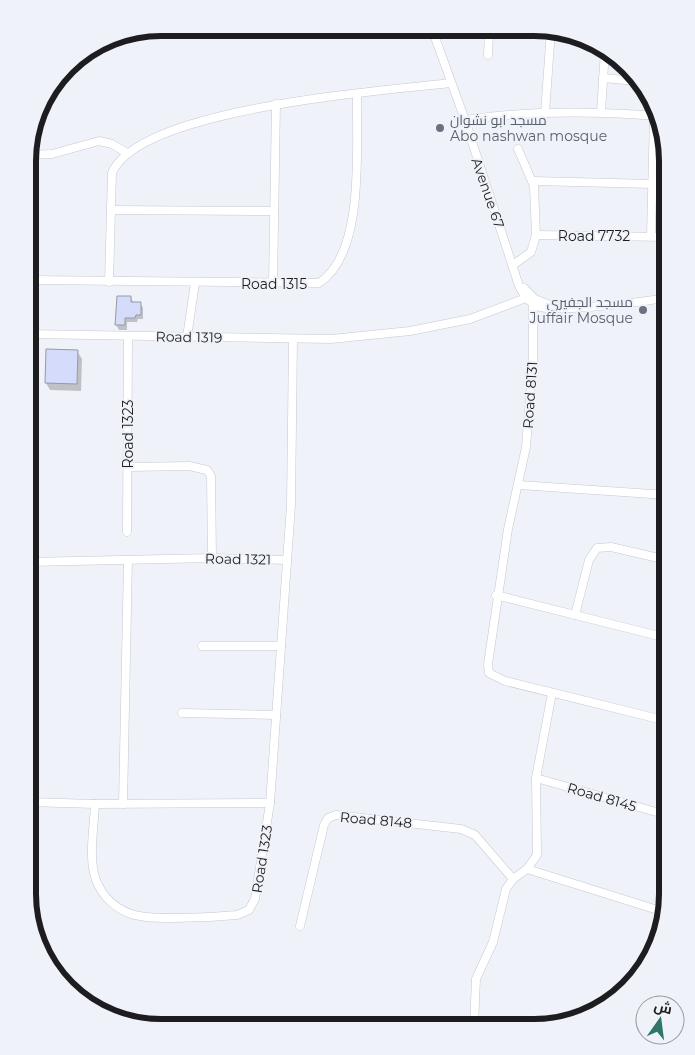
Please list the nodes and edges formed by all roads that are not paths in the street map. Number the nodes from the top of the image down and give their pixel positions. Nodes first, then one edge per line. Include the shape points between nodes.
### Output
1 (435, 36) edge
2 (489, 36) edge
3 (550, 37) edge
4 (488, 55) dead end
5 (604, 58) edge
6 (603, 78) junction
7 (630, 81) edge
8 (451, 83) junction
9 (357, 94) junction
10 (276, 104) junction
11 (601, 112) junction
12 (545, 113) junction
13 (650, 116) edge
14 (465, 120) junction
15 (655, 133) edge
16 (518, 149) dead end
17 (127, 153) junction
18 (36, 154) edge
19 (533, 180) junction
20 (653, 184) junction
21 (111, 210) junction
22 (274, 211) junction
23 (536, 235) junction
24 (651, 236) junction
25 (659, 236) edge
26 (514, 268) junction
27 (36, 281) edge
28 (109, 282) junction
29 (195, 283) junction
30 (273, 284) junction
31 (526, 298) junction
32 (659, 299) edge
33 (533, 304) junction
34 (562, 308) junction
35 (36, 334) edge
36 (128, 336) junction
37 (187, 337) junction
38 (293, 340) junction
39 (128, 467) junction
40 (519, 486) junction
41 (659, 494) edge
42 (127, 532) dead end
43 (212, 558) junction
44 (658, 558) edge
45 (128, 560) junction
46 (287, 560) junction
47 (36, 562) edge
48 (496, 596) junction
49 (575, 615) junction
50 (658, 636) edge
51 (202, 646) dead end
52 (281, 646) junction
53 (552, 693) junction
54 (182, 713) dead end
55 (276, 715) junction
56 (658, 719) edge
57 (536, 778) junction
58 (36, 802) edge
59 (270, 803) junction
60 (95, 804) junction
61 (123, 804) junction
62 (658, 812) edge
63 (528, 869) junction
64 (514, 878) junction
65 (657, 908) edge
66 (300, 926) dead end
67 (474, 1019) edge

1 - 8 street, Avenue 67
2 - 4 street
3 - 12 street
5 - 6 street
6 - 7 street
6 - 11 street
8 - 9 street
8 - 14 street, Avenue 67
9 - 10 street
9 - 30 street, Road 1315 via 356,191 342,256 329,277 319,283
10 - 17 street via 215,117 146,142
10 - 22 street
11 - 12 street
11 - 13 street
12 - 14 street via 504,114
14 - 26 street, Avenue 67 via 476,162
15 - 20 street
16 - 19 street
17 - 18 street via 99,141 60,152
17 - 21 street via 117,162 112,173
19 - 20 street
19 - 23 street
20 - 24 street
21 - 22 street
21 - 28 street
22 - 30 street
23 - 24 street, Road 7732
23 - 26 street via 530,252
24 - 25 street, Road 7732
26 - 31 street, Avenue 67 via 518,286
26 - 34 street, Avenue 67 via 523,287 535,299
27 - 28 street, Road 1315
28 - 29 street, Road 1315
29 - 30 street, Road 1315
29 - 37 street
31 - 33 street, Avenue 67
31 - 38 street, Road 1319 via 470,319 410,331
32 - 34 street
33 - 34 street
33 - 40 street, Road 8131 via 533,361
35 - 36 street, Road 1319
36 - 37 street, Road 1319
36 - 39 street, Road 1323
37 - 38 street, Road 1319
38 - 46 street, Road 1321 via 293,450
39 - 42 street, Road 1323
39 - 43 street via 189,466 207,470 211,476
40 - 41 street
40 - 48 street, Road 8131
43 - 45 street, Road 1321
43 - 46 street, Road 1321
44 - 49 street via 612,547 597,548 589,560
45 - 47 street, Road 1321
45 - 61 street
46 - 52 street, Road 1323
48 - 49 street
48 - 53 street, Road 8131 via 488,664 490,673 505,681
49 - 50 street
51 - 52 street
52 - 55 street, Road 1323
53 - 56 street
53 - 57 street
54 - 55 street
55 - 59 street, Road 1323
57 - 62 street, Road 8145
57 - 63 street via 538,849
58 - 60 street
59 - 60 street, Road 1323 via 256,899 249,910 237,916 150,916 132,914 116,907 96,880 93,847
59 - 61 street
60 - 61 street
63 - 64 street
63 - 65 street
64 - 66 street, Road 8148 via 475,835 461,829 336,815 328,818 324,825
64 - 67 street via 506,889 493,942 476,979

